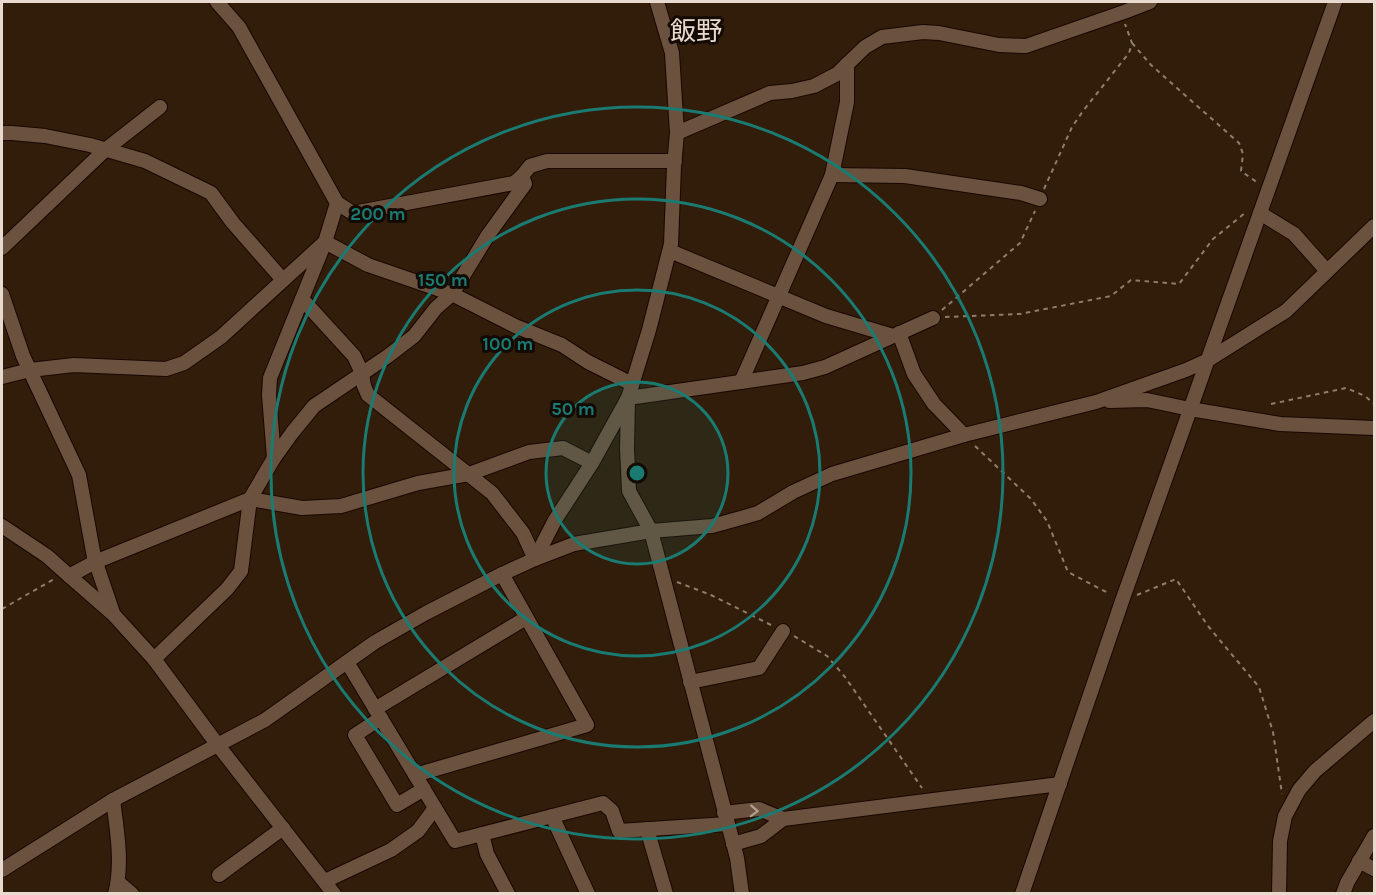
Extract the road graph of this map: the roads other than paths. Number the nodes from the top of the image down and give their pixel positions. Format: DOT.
graph roads {
  1 [pos="217,2"];
  2 [pos="657,2"];
  3 [pos="1150,2"];
  4 [pos="1335,2"];
  5 [pos="847,64"];
  6 [pos="160,107"];
  7 [pos="2,133"];
  8 [pos="677,133"];
  9 [pos="105,150"];
  10 [pos="675,161"];
  11 [pos="832,175"];
  12 [pos="522,176"];
  13 [pos="1040,199"];
  14 [pos="337,203"];
  15 [pos="1254,211"];
  16 [pos="1374,226"];
  17 [pos="325,242"];
  18 [pos="2,249"];
  19 [pos="669,252"];
  20 [pos="1327,271"];
  21 [pos="283,280"];
  22 [pos="2,294"];
  23 [pos="452,294"];
  24 [pos="778,296"];
  25 [pos="302,299"];
  26 [pos="933,318"];
  27 [pos="896,335"];
  28 [pos="1208,360"];
  29 [pos="30,370"];
  30 [pos="362,373"];
  31 [pos="2,377"];
  32 [pos="741,381"];
  33 [pos="630,391"];
  34 [pos="1096,402"];
  35 [pos="1190,409"];
  36 [pos="1374,428"];
  37 [pos="964,435"];
  38 [pos="274,458"];
  39 [pos="592,463"];
  40 [pos="469,474"];
  41 [pos="250,499"];
  42 [pos="2,526"];
  43 [pos="651,531"];
  44 [pos="535,558"];
  45 [pos="95,562"];
  46 [pos="68,574"];
  47 [pos="502,574"];
  48 [pos="114,615"];
  49 [pos="526,618"];
  50 [pos="783,631"];
  51 [pos="154,659"];
  52 [pos="347,662"];
  53 [pos="690,682"];
  54 [pos="378,713"];
  55 [pos="1374,721"];
  56 [pos="217,744"];
  57 [pos="415,775"];
  58 [pos="1059,784"];
  59 [pos="423,789"];
  60 [pos="113,800"];
  61 [pos="435,808"];
  62 [pos="552,816"];
  63 [pos="726,818"];
  64 [pos="783,819"];
  65 [pos="283,828"];
  66 [pos="647,829"];
  67 [pos="482,834"];
  68 [pos="1374,836"];
  69 [pos="733,844"];
  70 [pos="1359,861"];
  71 [pos="1374,869"];
  72 [pos="2,870"];
  73 [pos="219,875"];
  74 [pos="325,881"];
  75 [pos="117,888"];
  76 [pos="132,894"];
  77 [pos="334,894"];
  78 [pos="508,894"];
  79 [pos="588,894"];
  80 [pos="666,894"];
  81 [pos="742,894"];
  82 [pos="1022,894"];
  83 [pos="1279,894"];
  84 [pos="1343,894"];
  1 -- 14 [label="street"];
  2 -- 8 [label="street"];
  3 -- 5 [label="street"];
  4 -- 15 [label="street"];
  5 -- 8 [label="street"];
  5 -- 11 [label="street"];
  6 -- 9 [label="street"];
  7 -- 9 [label="street"];
  8 -- 10 [label="street"];
  9 -- 18 [label="street"];
  9 -- 21 [label="street"];
  10 -- 12 [label="street"];
  10 -- 19 [label="street"];
  11 -- 13 [label="street"];
  11 -- 24 [label="street"];
  12 -- 14 [label="street"];
  12 -- 23 [label="street"];
  14 -- 17 [label="street"];
  15 -- 20 [label="street"];
  15 -- 28 [label="street"];
  16 -- 20 [label="street"];
  17 -- 21 [label="street"];
  17 -- 23 [label="street"];
  17 -- 25 [label="street"];
  19 -- 24 [label="street"];
  19 -- 33 [label="street"];
  20 -- 28 [label="street"];
  21 -- 29 [label="street"];
  22 -- 29 [label="street"];
  23 -- 30 [label="street"];
  23 -- 33 [label="street"];
  24 -- 27 [label="street"];
  24 -- 32 [label="street"];
  25 -- 30 [label="street"];
  25 -- 38 [label="street"];
  26 -- 27 [label="street"];
  27 -- 32 [label="street"];
  27 -- 37 [label="street"];
  28 -- 34 [label="street"];
  28 -- 35 [label="street"];
  29 -- 31 [label="street"];
  29 -- 45 [label="street"];
  30 -- 38 [label="street"];
  30 -- 40 [label="street"];
  32 -- 33 [label="street"];
  33 -- 39 [label="street"];
  33 -- 43 [label="street"];
  34 -- 35 [label="street"];
  34 -- 37 [label="street"];
  35 -- 36 [label="street"];
  35 -- 58 [label="street"];
  37 -- 43 [label="street"];
  38 -- 41 [label="street"];
  39 -- 40 [label="street"];
  39 -- 44 [label="street"];
  40 -- 41 [label="street"];
  40 -- 44 [label="street"];
  41 -- 45 [label="street"];
  41 -- 51 [label="street"];
  42 -- 46 [label="street"];
  43 -- 44 [label="street"];
  43 -- 53 [label="street"];
  44 -- 47 [label="street"];
  45 -- 46 [label="street"];
  45 -- 48 [label="street"];
  46 -- 48 [label="street"];
  47 -- 49 [label="street"];
  47 -- 52 [label="street"];
  48 -- 51 [label="street"];
  49 -- 54 [label="street"];
  49 -- 57 [label="street"];
  50 -- 53 [label="street"];
  51 -- 56 [label="street"];
  52 -- 54 [label="street"];
  52 -- 56 [label="street"];
  53 -- 63 [label="street"];
  54 -- 57 [label="street"];
  54 -- 59 [label="street"];
  55 -- 83 [label="street"];
  56 -- 60 [label="street"];
  56 -- 65 [label="street"];
  57 -- 59 [label="street"];
  58 -- 64 [label="street"];
  58 -- 82 [label="street"];
  59 -- 61 [label="street"];
  60 -- 72 [label="street"];
  60 -- 75 [label="street"];
  61 -- 67 [label="street"];
  61 -- 74 [label="street"];
  62 -- 66 [label="street"];
  62 -- 67 [label="street"];
  62 -- 79 [label="street"];
  63 -- 64 [label="street, one-way"];
  63 -- 66 [label="street"];
  63 -- 69 [label="street"];
  64 -- 69 [label="street"];
  65 -- 73 [label="street"];
  65 -- 74 [label="street"];
  66 -- 80 [label="street"];
  67 -- 78 [label="street"];
  68 -- 70 [label="street"];
  69 -- 81 [label="street"];
  70 -- 71 [label="street"];
  70 -- 84 [label="street"];
  74 -- 77 [label="street"];
  75 -- 76 [label="street"];
}
